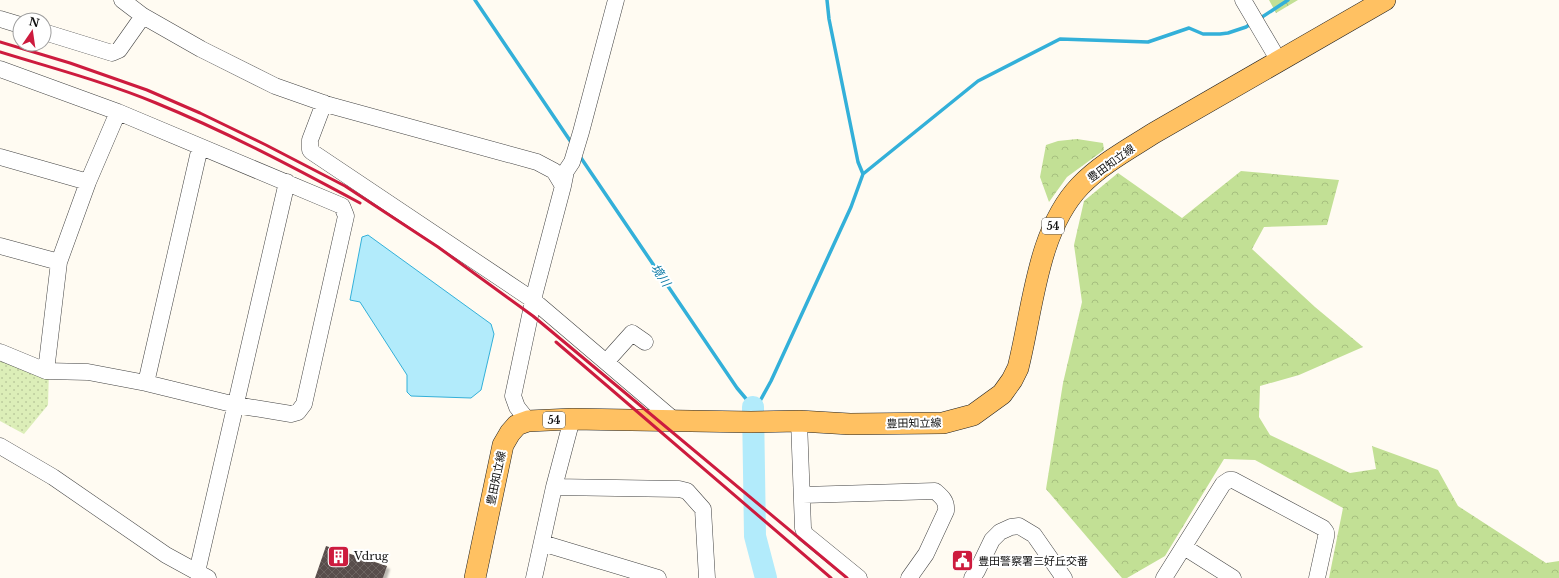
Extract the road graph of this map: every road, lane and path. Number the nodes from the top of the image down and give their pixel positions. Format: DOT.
graph roads {
  1 [pos="122,0"];
  2 [pos="616,0"];
  3 [pos="1385,0"];
  4 [pos="1246,5"];
  5 [pos="143,16"];
  6 [pos="0,19"];
  7 [pos="12,23"];
  8 [pos="52,35"];
  9 [pos="1279,61"];
  10 [pos="0,69"];
  11 [pos="324,104"];
  12 [pos="118,112"];
  13 [pos="200,147"];
  14 [pos="0,157"];
  15 [pos="88,182"];
  16 [pos="287,182"];
  17 [pos="563,186"];
  18 [pos="0,246"];
  19 [pos="59,262"];
  20 [pos="533,300"];
  21 [pos="645,342"];
  22 [pos="0,352"];
  23 [pos="606,362"];
  24 [pos="46,371"];
  25 [pos="146,383"];
  26 [pos="236,406"];
  27 [pos="572,418"];
  28 [pos="674,420"];
  29 [pos="528,421"];
  30 [pos="790,422"];
  31 [pos="0,446"];
  32 [pos="554,487"];
  33 [pos="803,495"];
  34 [pos="542,543"];
  35 [pos="1184,547"];
  36 [pos="203,575"];
  37 [pos="475,578"];
  38 [pos="534,578"];
  39 [pos="658,578"];
  40 [pos="707,578"];
  41 [pos="859,578"];
  42 [pos="909,578"];
  43 [pos="972,578"];
  44 [pos="1064,578"];
  45 [pos="1164,578"];
  46 [pos="1233,578"];
  47 [pos="1317,578"];
  1 -- 5 [label="street"];
  2 -- 17 [label="street"];
  3 -- 9 [label="main road, 豊田知立線 / 54"];
  4 -- 9 [label="street"];
  5 -- 8 [label="street"];
  5 -- 11 [label="street"];
  6 -- 7 [label="street"];
  9 -- 30 [label="main road, 豊田知立線 / 54"];
  10 -- 12 [label="street"];
  11 -- 17 [label="street"];
  11 -- 20 [label="street"];
  12 -- 13 [label="street"];
  12 -- 15 [label="street"];
  13 -- 16 [label="street"];
  13 -- 25 [label="street"];
  14 -- 15 [label="street"];
  15 -- 19 [label="street"];
  16 -- 26 [label="street"];
  16 -- 26 [label="street"];
  17 -- 20 [label="street"];
  18 -- 19 [label="street"];
  19 -- 24 [label="street"];
  20 -- 23 [label="street"];
  20 -- 29 [label="street"];
  21 -- 23 [label="street"];
  22 -- 24 [label="street"];
  23 -- 28 [label="street"];
  24 -- 25 [label="street"];
  25 -- 26 [label="street"];
  26 -- 36 [label="street"];
  27 -- 28 [label="main road, 豊田知立線 / 54"];
  27 -- 29 [label="main road, 豊田知立線 / 54"];
  27 -- 32 [label="street"];
  28 -- 30 [label="main road, 豊田知立線 / 54"];
  29 -- 37 [label="main road, 豊田知立線 / 54"];
  30 -- 33 [label="street"];
  31 -- 36 [label="street"];
  32 -- 34 [label="street"];
  32 -- 40 [label="street"];
  33 -- 41 [label="street"];
  33 -- 42 [label="street"];
  34 -- 38 [label="street"];
  34 -- 39 [label="street"];
  35 -- 45 [label="street"];
  35 -- 46 [label="street"];
  35 -- 47 [label="street"];
  43 -- 44 [label="street"];
}
